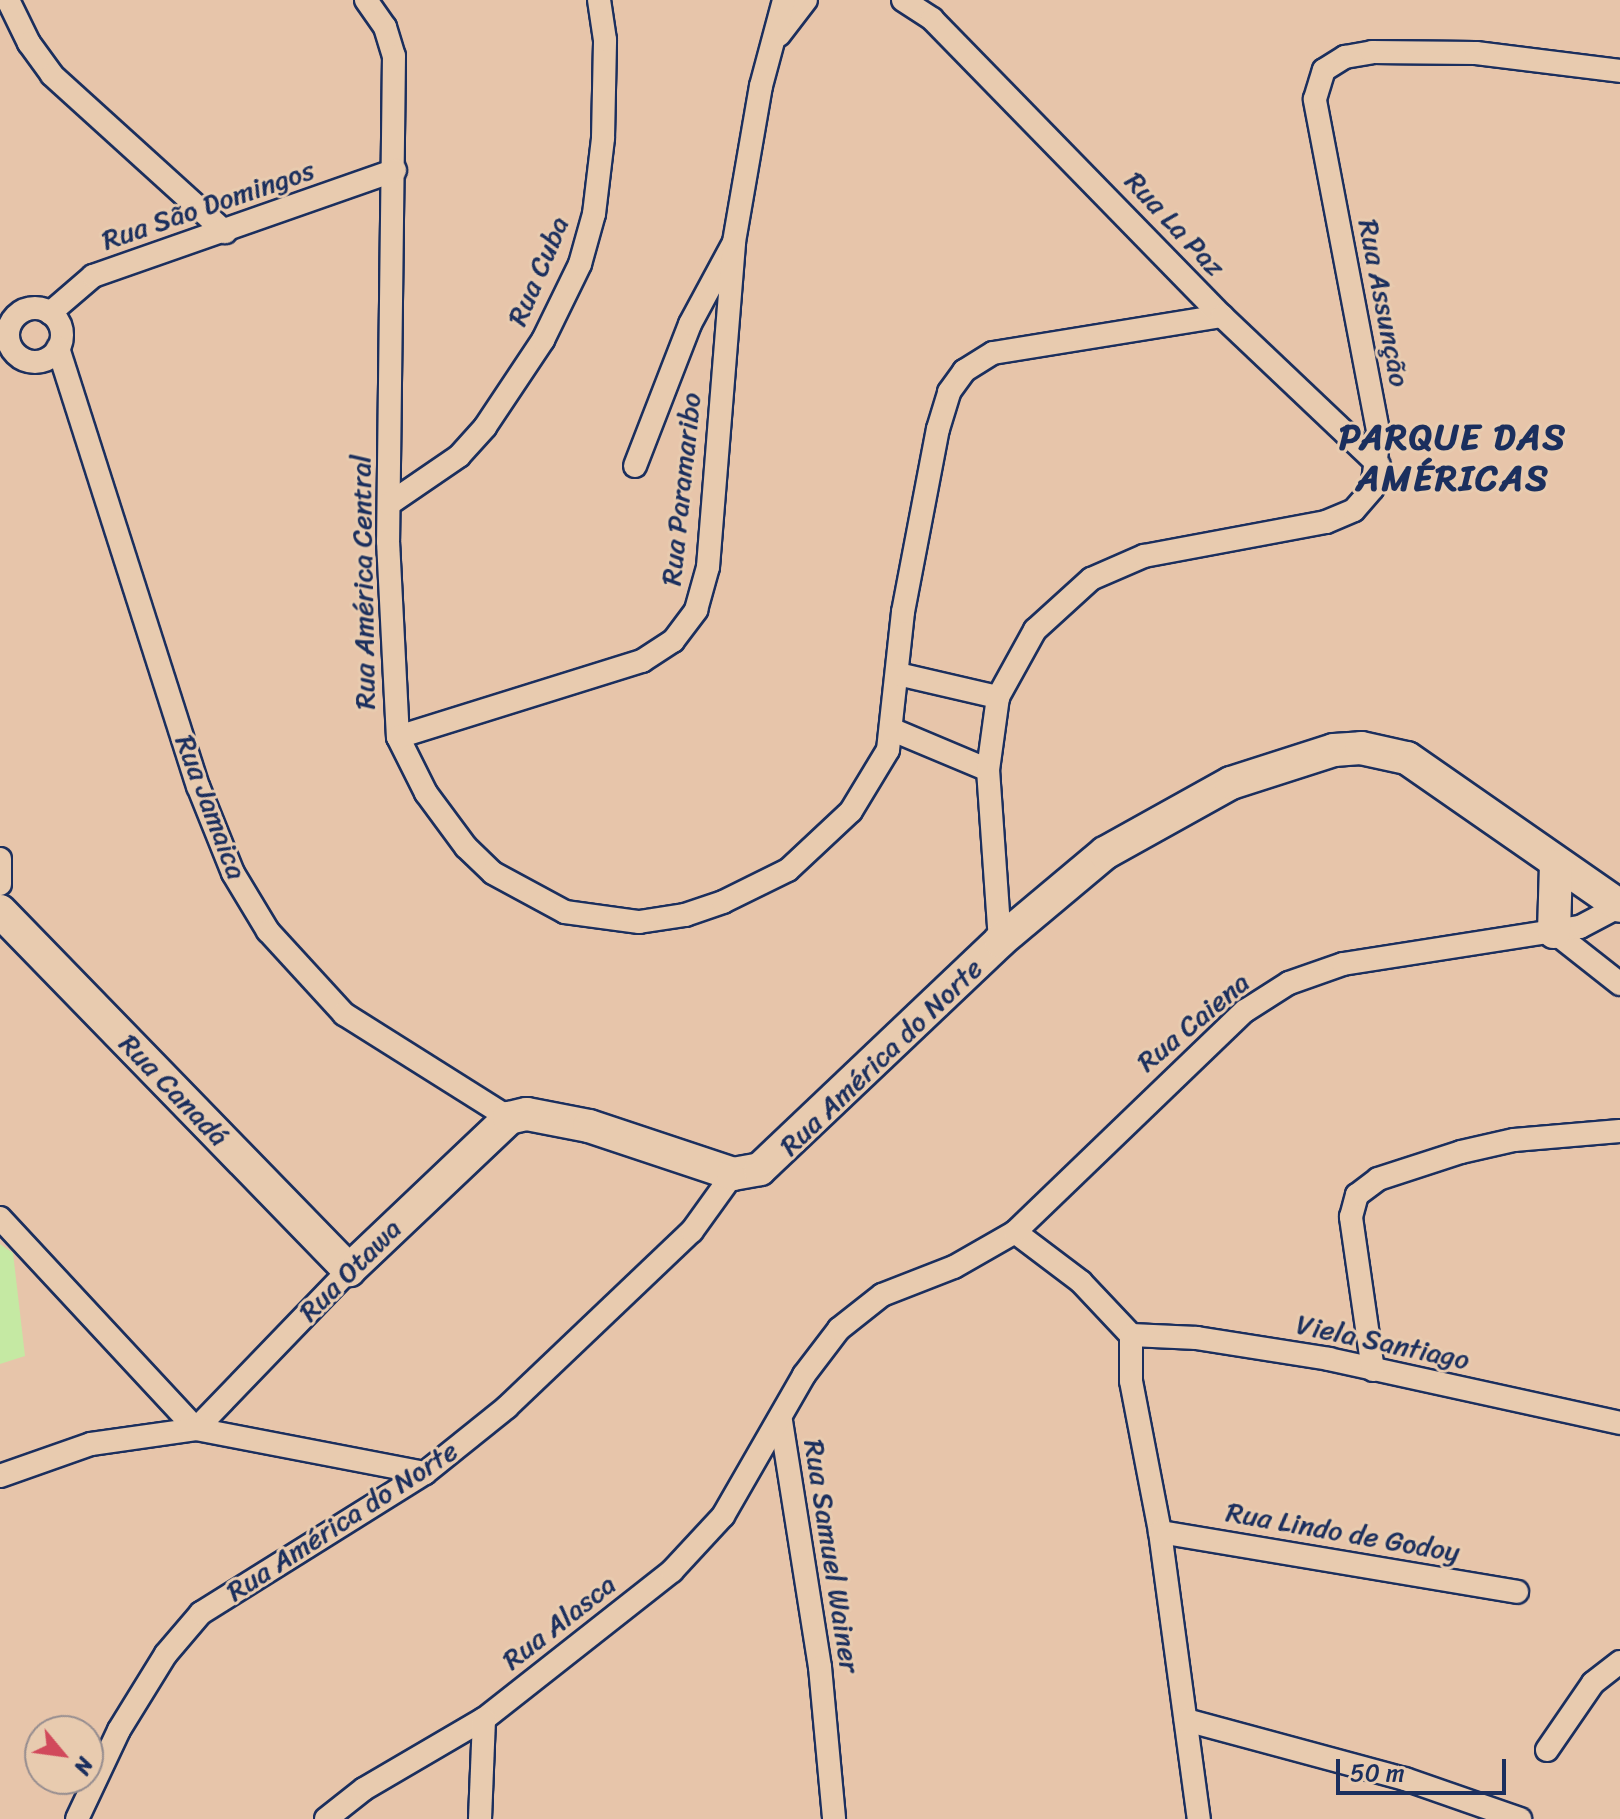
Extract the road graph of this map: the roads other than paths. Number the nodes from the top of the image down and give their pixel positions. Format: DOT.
graph roads {
  1 [pos="8,0"];
  2 [pos="366,0"];
  3 [pos="599,0"];
  4 [pos="784,0"];
  5 [pos="806,0"];
  6 [pos="903,0"];
  7 [pos="927,9"];
  8 [pos="771,46"];
  9 [pos="1620,71"];
  10 [pos="395,170"];
  11 [pos="225,232"];
  12 [pos="734,242"];
  13 [pos="50,313"];
  14 [pos="1222,316"];
  15 [pos="4,341"];
  16 [pos="58,348"];
  17 [pos="28,361"];
  18 [pos="0,370"];
  19 [pos="73,392"];
  20 [pos="1379,465"];
  21 [pos="635,466"];
  22 [pos="389,504"];
  23 [pos="898,674"];
  24 [pos="998,697"];
  25 [pos="893,730"];
  26 [pos="398,737"];
  27 [pos="988,770"];
  28 [pos="0,859"];
  29 [pos="1556,866"];
  30 [pos="0,884"];
  31 [pos="1583,884"];
  32 [pos="1620,906"];
  33 [pos="0,911"];
  34 [pos="1554,932"];
  35 [pos="1000,941"];
  36 [pos="1620,984"];
  37 [pos="509,1118"];
  38 [pos="1620,1131"];
  39 [pos="733,1174"];
  40 [pos="0,1218"];
  41 [pos="1015,1232"];
  42 [pos="349,1270"];
  43 [pos="1131,1335"];
  44 [pos="1373,1370"];
  45 [pos="781,1421"];
  46 [pos="1620,1423"];
  47 [pos="196,1429"];
  48 [pos="425,1473"];
  49 [pos="0,1476"];
  50 [pos="1160,1532"];
  51 [pos="1517,1592"];
  52 [pos="1620,1662"];
  53 [pos="484,1719"];
  54 [pos="1186,1720"];
  55 [pos="1547,1750"];
  56 [pos="77,1819"];
  57 [pos="326,1819"];
  58 [pos="480,1819"];
  59 [pos="834,1819"];
  60 [pos="1199,1819"];
  61 [pos="1520,1819"];
  1 -- 11 [label="street"];
  2 -- 10 [label="street, Rua América Central"];
  3 -- 22 [label="street, Rua Cuba"];
  4 -- 8 [label="street, Rua Paramaribo"];
  5 -- 8 [label="street, Rua Paramaribo"];
  6 -- 7 [label="street, Rua La Paz"];
  7 -- 14 [label="street, Rua La Paz"];
  8 -- 12 [label="street, Rua Paramaribo"];
  9 -- 20 [label="street, Rua Assunção"];
  10 -- 11 [label="street, Rua São Domingos"];
  10 -- 22 [label="street, Rua América Central"];
  11 -- 13 [label="street, Rua São Domingos"];
  12 -- 21 [label="street"];
  12 -- 26 [label="street, Rua Paramaribo"];
  13 -- 15 [label="street"];
  13 -- 16 [label="street"];
  14 -- 20 [label="street, Rua La Paz"];
  14 -- 23 [label="street, Rua América Central"];
  15 -- 17 [label="street"];
  16 -- 17 [label="street"];
  16 -- 19 [label="street, Rua Jamaica"];
  17 -- 18 [label="street"];
  17 -- 19 [label="street"];
  19 -- 37 [label="street, Rua Jamaica"];
  20 -- 24 [label="street, Rua Assunção"];
  22 -- 26 [label="street, Rua América Central"];
  23 -- 24 [label="street"];
  23 -- 25 [label="street, Rua América Central"];
  24 -- 27 [label="street, Rua Assunção"];
  25 -- 26 [label="street, Rua América Central"];
  25 -- 27 [label="street"];
  27 -- 35 [label="street, Rua Assunção"];
  28 -- 30 [label="street"];
  29 -- 31 [label="street, Rua América do Norte"];
  29 -- 34 [label="street"];
  29 -- 35 [label="street, Rua América do Norte"];
  31 -- 32 [label="street, Rua América do Norte"];
  31 -- 34 [label="street"];
  32 -- 34 [label="street, Rua Caiena"];
  33 -- 42 [label="street, Rua Canadá"];
  34 -- 36 [label="street"];
  34 -- 41 [label="street, Rua Caiena"];
  35 -- 39 [label="street, Rua América do Norte"];
  37 -- 39 [label="street"];
  37 -- 42 [label="street, Rua Otawa"];
  38 -- 44 [label="street"];
  39 -- 48 [label="street, Rua América do Norte"];
  40 -- 47 [label="street"];
  41 -- 43 [label="street"];
  41 -- 45 [label="street, Rua Samuel Wainer"];
  42 -- 47 [label="street, Rua Otawa"];
  43 -- 44 [label="street, Viela Santiago"];
  43 -- 50 [label="street"];
  44 -- 46 [label="street, Viela Santiago"];
  45 -- 53 [label="street, Rua Alasca"];
  45 -- 59 [label="street, Rua Samuel Wainer"];
  47 -- 48 [label="street"];
  47 -- 49 [label="street"];
  48 -- 56 [label="street, Rua América do Norte"];
  50 -- 51 [label="street, Rua Lindo de Godoy"];
  50 -- 54 [label="street"];
  52 -- 55 [label="street"];
  53 -- 57 [label="street, Rua Alasca"];
  53 -- 58 [label="street"];
  54 -- 60 [label="street"];
  54 -- 61 [label="street"];
}
